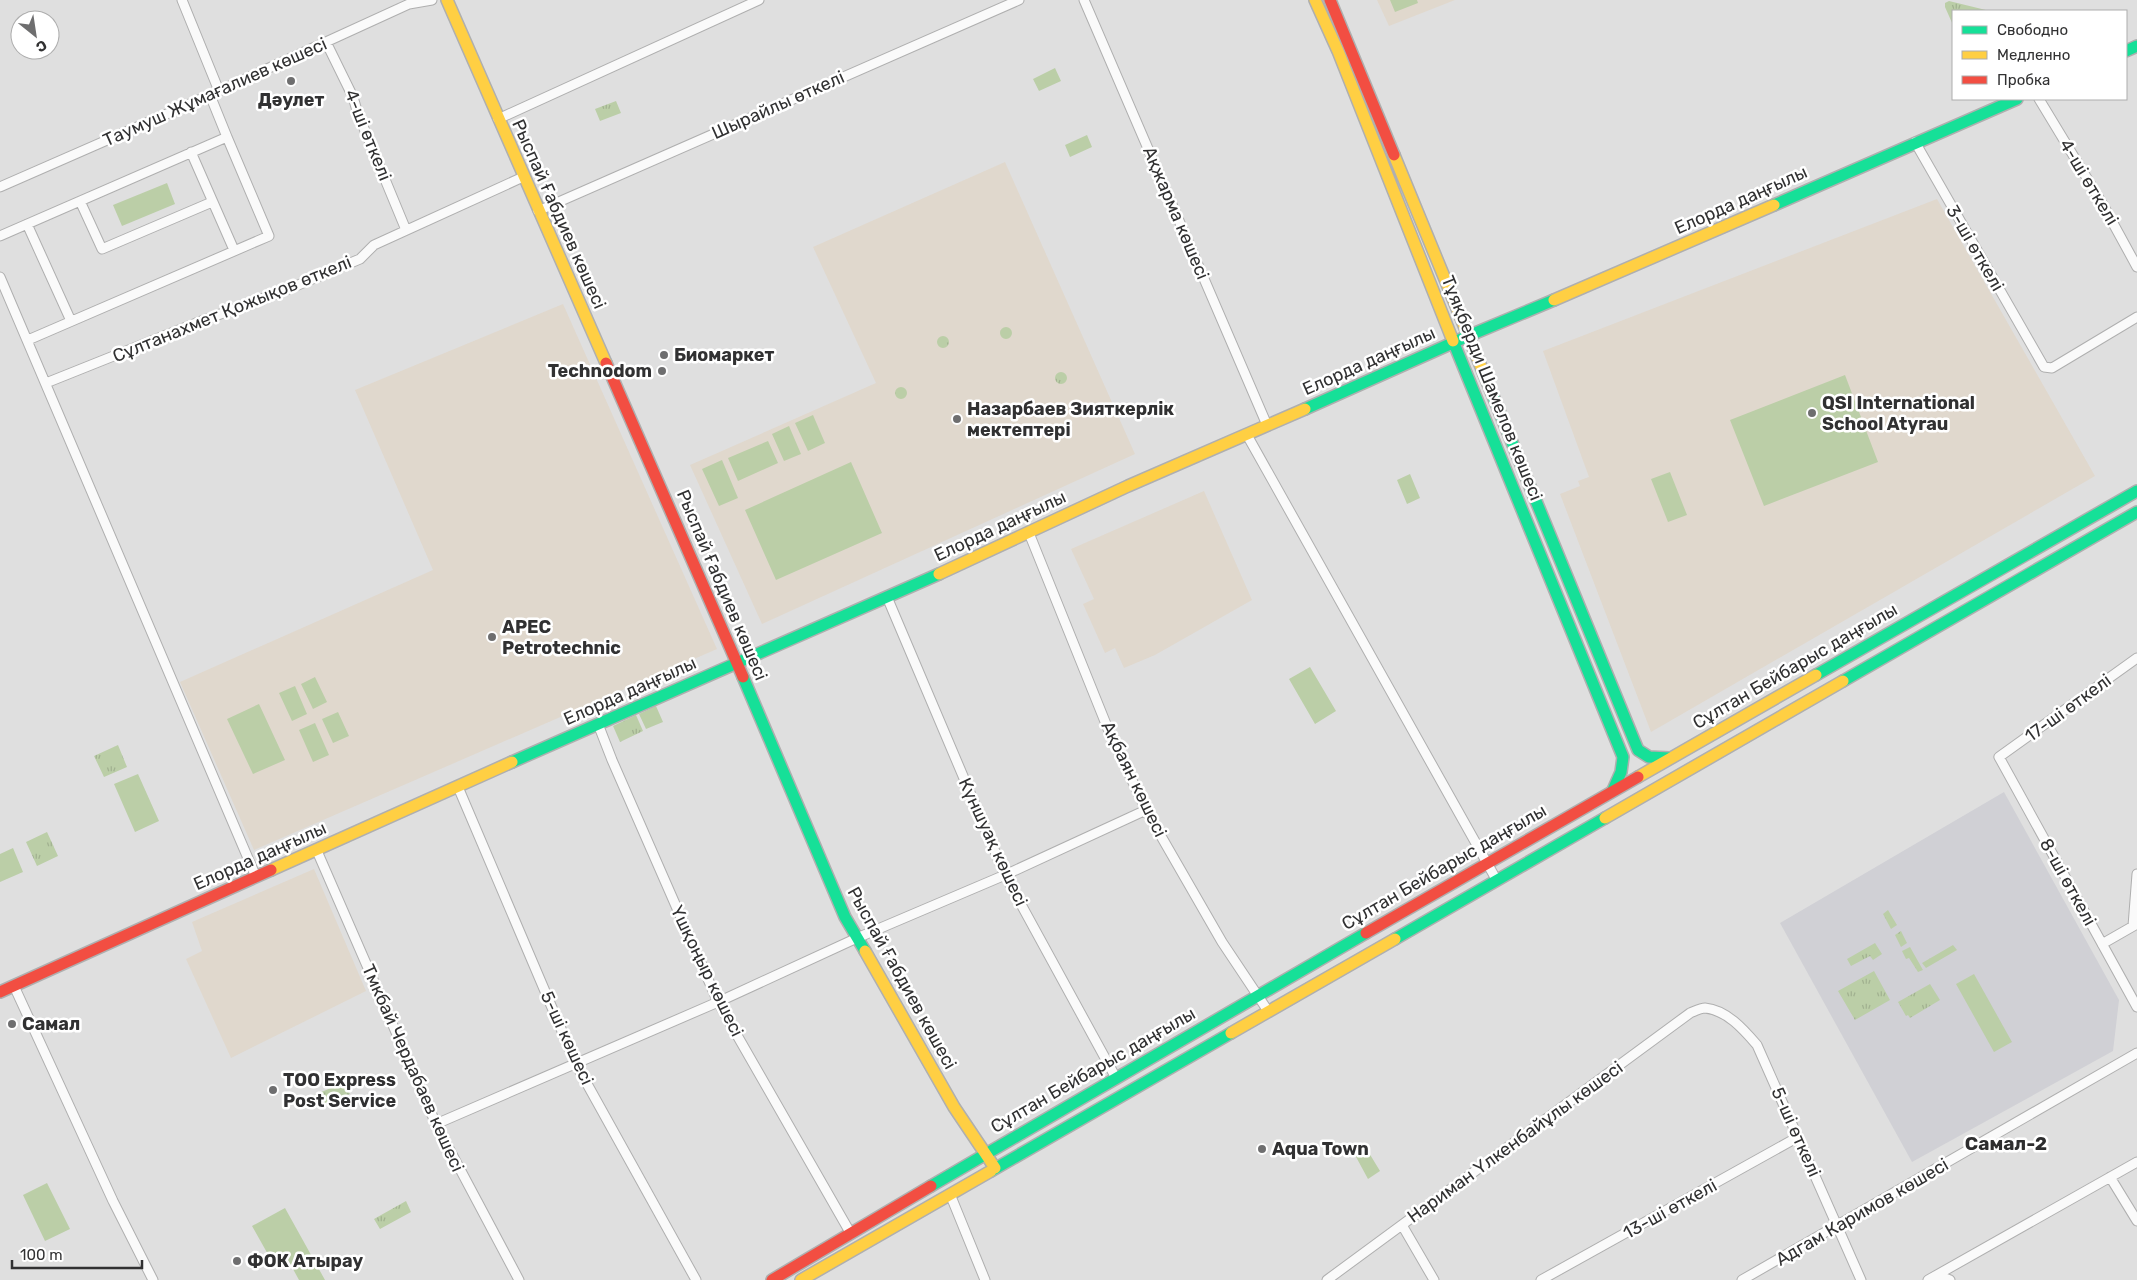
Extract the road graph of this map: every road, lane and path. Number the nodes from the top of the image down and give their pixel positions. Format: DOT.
graph roads {
  1 [pos="182,0"];
  2 [pos="432,0"];
  3 [pos="446,0"];
  4 [pos="759,0"];
  5 [pos="1019,0"];
  6 [pos="1084,0"];
  7 [pos="1315,0"];
  8 [pos="1330,0"];
  9 [pos="326,42"];
  10 [pos="219,91"];
  11 [pos="210,95"];
  12 [pos="2015,100"];
  13 [pos="2040,100"];
  14 [pos="498,119"];
  15 [pos="226,137"];
  16 [pos="1915,142"];
  17 [pos="191,152"];
  18 [pos="523,177"];
  19 [pos="0,187"];
  20 [pos="80,201"];
  21 [pos="212,202"];
  22 [pos="538,211"];
  23 [pos="27,224"];
  24 [pos="406,230"];
  25 [pos="0,236"];
  26 [pos="234,250"];
  27 [pos="2137,267"];
  28 [pos="0,277"];
  29 [pos="2137,317"];
  30 [pos="71,321"];
  31 [pos="1468,336"];
  32 [pos="28,340"];
  33 [pos="1454,342"];
  34 [pos="46,383"];
  35 [pos="1267,425"];
  36 [pos="1247,435"];
  37 [pos="2137,491"];
  38 [pos="2137,512"];
  39 [pos="1029,533"];
  40 [pos="887,597"];
  41 [pos="2137,658"];
  42 [pos="737,662"];
  43 [pos="598,724"];
  44 [pos="2000,757"];
  45 [pos="1670,758"];
  46 [pos="458,787"];
  47 [pos="1613,790"];
  48 [pos="1146,810"];
  49 [pos="318,851"];
  50 [pos="1486,864"];
  51 [pos="2137,874"];
  52 [pos="1005,875"];
  53 [pos="256,878"];
  54 [pos="1496,879"];
  55 [pos="2135,925"];
  56 [pos="857,938"];
  57 [pos="2102,944"];
  58 [pos="14,986"];
  59 [pos="0,992"];
  60 [pos="1257,995"];
  61 [pos="718,1002"];
  62 [pos="2137,1007"];
  63 [pos="1704,1008"];
  64 [pos="1268,1011"];
  65 [pos="2137,1053"];
  66 [pos="576,1064"];
  67 [pos="1116,1078"];
  68 [pos="436,1124"];
  69 [pos="1798,1137"];
  70 [pos="985,1153"];
  71 [pos="2137,1162"];
  72 [pos="995,1168"];
  73 [pos="2110,1177"];
  74 [pos="950,1194"];
  75 [pos="2137,1221"];
  76 [pos="1402,1225"];
  77 [pos="1838,1226"];
  78 [pos="851,1234"];
  79 [pos="1939,1277"];
  80 [pos="153,1280"];
  81 [pos="519,1280"];
  82 [pos="696,1280"];
  83 [pos="772,1280"];
  84 [pos="801,1280"];
  85 [pos="985,1280"];
  86 [pos="1327,1280"];
  87 [pos="1434,1280"];
  88 [pos="1541,1280"];
  89 [pos="1742,1280"];
  90 [pos="1861,1280"];
  91 [pos="1928,1280"];
  92 [pos="1950,1280"];
  1 -- 10 [label="street"];
  2 -- 9 [label="street, Таумуш Жұмағалиев көшесі"];
  3 -- 14 [label="street, Рыспай Ғабдиев көшесі"];
  4 -- 14 [label="street"];
  5 -- 22 [label="street, Шырайлы өткелі"];
  6 -- 35 [label="street, Ақжарма көшесі"];
  7 -- 33 [label="street, Тұяқберди Шамелов көшесі"];
  8 -- 31 [label="street, Тұяқберди Шамелов көшесі"];
  9 -- 10 [label="street, Таумуш Жұмағалиев көшесі"];
  9 -- 24 [label="street, 4-ші өткелі"];
  10 -- 11 [label="street, Таумуш Жұмағалиев көшесі"];
  11 -- 15 [label="street"];
  11 -- 19 [label="street, Таумуш Жұмағалиев көшесі"];
  12 -- 16 [label="street, Елорда даңғылы"];
  13 -- 27 [label="street, 4-ші өткелі"];
  14 -- 18 [label="street, Рыспай Ғабдиев көшесі"];
  15 -- 17 [label="street"];
  15 -- 26 [label="street"];
  16 -- 29 [label="street, 3-ші өткелі"];
  16 -- 31 [label="street, Елорда даңғылы"];
  17 -- 20 [label="street"];
  17 -- 21 [label="street"];
  18 -- 22 [label="street, Рыспай Ғабдиев көшесі"];
  18 -- 24 [label="street, Сұлтанахмет Қожықов өткелі"];
  20 -- 21 [label="street"];
  20 -- 23 [label="street"];
  21 -- 26 [label="street"];
  22 -- 42 [label="street, Рыспай Ғабдиев көшесі"];
  23 -- 25 [label="street"];
  23 -- 30 [label="street"];
  24 -- 34 [label="street, Сұлтанахмет Қожықов өткелі"];
  26 -- 30 [label="street"];
  28 -- 32 [label="street"];
  30 -- 32 [label="street"];
  31 -- 33 [label="street, Елорда даңғылы"];
  31 -- 45 [label="street, Тұяқберди Шамелов көшесі"];
  32 -- 34 [label="street"];
  33 -- 35 [label="street, Елорда даңғылы"];
  33 -- 47 [label="street, Тұяқберди Шамелов көшесі"];
  34 -- 53 [label="street"];
  35 -- 36 [label="street, Елорда даңғылы"];
  36 -- 39 [label="street, Елорда даңғылы"];
  36 -- 50 [label="street"];
  37 -- 45 [label="street, Сұлтан Бейбарыс даңғылы"];
  38 -- 54 [label="street, Сұлтан Бейбарыс даңғылы"];
  39 -- 40 [label="street, Елорда даңғылы"];
  39 -- 48 [label="street, Ақбаян көшесі"];
  40 -- 42 [label="street, Елорда даңғылы"];
  40 -- 52 [label="street, Күншуақ көшесі"];
  41 -- 44 [label="street, 17-ші өткелі"];
  42 -- 43 [label="street, Елорда даңғылы"];
  42 -- 56 [label="street, Рыспай Ғабдиев көшесі"];
  43 -- 46 [label="street, Елорда даңғылы"];
  43 -- 61 [label="street, Үшқоңыр көшесі"];
  44 -- 57 [label="street, 8-ші өткелі"];
  45 -- 47 [label="street, Сұлтан Бейбарыс даңғылы"];
  46 -- 49 [label="street, Елорда даңғылы"];
  46 -- 66 [label="street, 5-ші көшесі"];
  47 -- 50 [label="street, Сұлтан Бейбарыс даңғылы"];
  48 -- 52 [label="street"];
  48 -- 60 [label="street, Ақбаян көшесі"];
  49 -- 53 [label="street, Елорда даңғылы"];
  49 -- 68 [label="street, Тмкбай Чердабаев көшесі"];
  50 -- 54 [label="street"];
  50 -- 60 [label="street, Сұлтан Бейбарыс даңғылы"];
  51 -- 55 [label="street"];
  52 -- 56 [label="street"];
  52 -- 67 [label="street, Күншуақ көшесі"];
  53 -- 58 [label="street, Елорда даңғылы"];
  54 -- 64 [label="street, Сұлтан Бейбарыс даңғылы"];
  55 -- 57 [label="street"];
  56 -- 61 [label="street"];
  56 -- 70 [label="street, Рыспай Ғабдиев көшесі"];
  57 -- 62 [label="street, 8-ші өткелі"];
  58 -- 59 [label="street, Елорда даңғылы"];
  58 -- 80 [label="street"];
  60 -- 64 [label="street, Ақбаян көшесі"];
  60 -- 67 [label="street, Сұлтан Бейбарыс даңғылы"];
  61 -- 66 [label="street"];
  61 -- 78 [label="street, Үшқоңыр көшесі"];
  63 -- 69 [label="street, 5-ші өткелі"];
  63 -- 76 [label="street, Нариман Үлкенбайұлы көшесі"];
  64 -- 72 [label="street, Сұлтан Бейбарыс даңғылы"];
  65 -- 77 [label="street, Адгам Каримов көшесі"];
  66 -- 68 [label="street"];
  66 -- 82 [label="street, 5-ші көшесі"];
  67 -- 70 [label="street, Сұлтан Бейбарыс даңғылы"];
  68 -- 81 [label="street, Тмкбай Чердабаев көшесі"];
  69 -- 77 [label="street, 5-ші өткелі"];
  69 -- 88 [label="street, 13-ші өткелі"];
  70 -- 72 [label="street, Рыспай Ғабдиев көшесі"];
  70 -- 78 [label="street, Сұлтан Бейбарыс даңғылы"];
  71 -- 73 [label="street"];
  72 -- 74 [label="street, Сұлтан Бейбарыс даңғылы"];
  73 -- 75 [label="street"];
  73 -- 79 [label="street"];
  74 -- 84 [label="street, Сұлтан Бейбарыс даңғылы"];
  74 -- 85 [label="street"];
  76 -- 86 [label="street, Нариман Үлкенбайұлы көшесі"];
  76 -- 87 [label="street"];
  77 -- 89 [label="street, Адгам Каримов көшесі"];
  77 -- 90 [label="street, 5-ші өткелі"];
  78 -- 83 [label="street, Сұлтан Бейбарыс даңғылы"];
  79 -- 91 [label="street"];
  79 -- 92 [label="street"];
}
